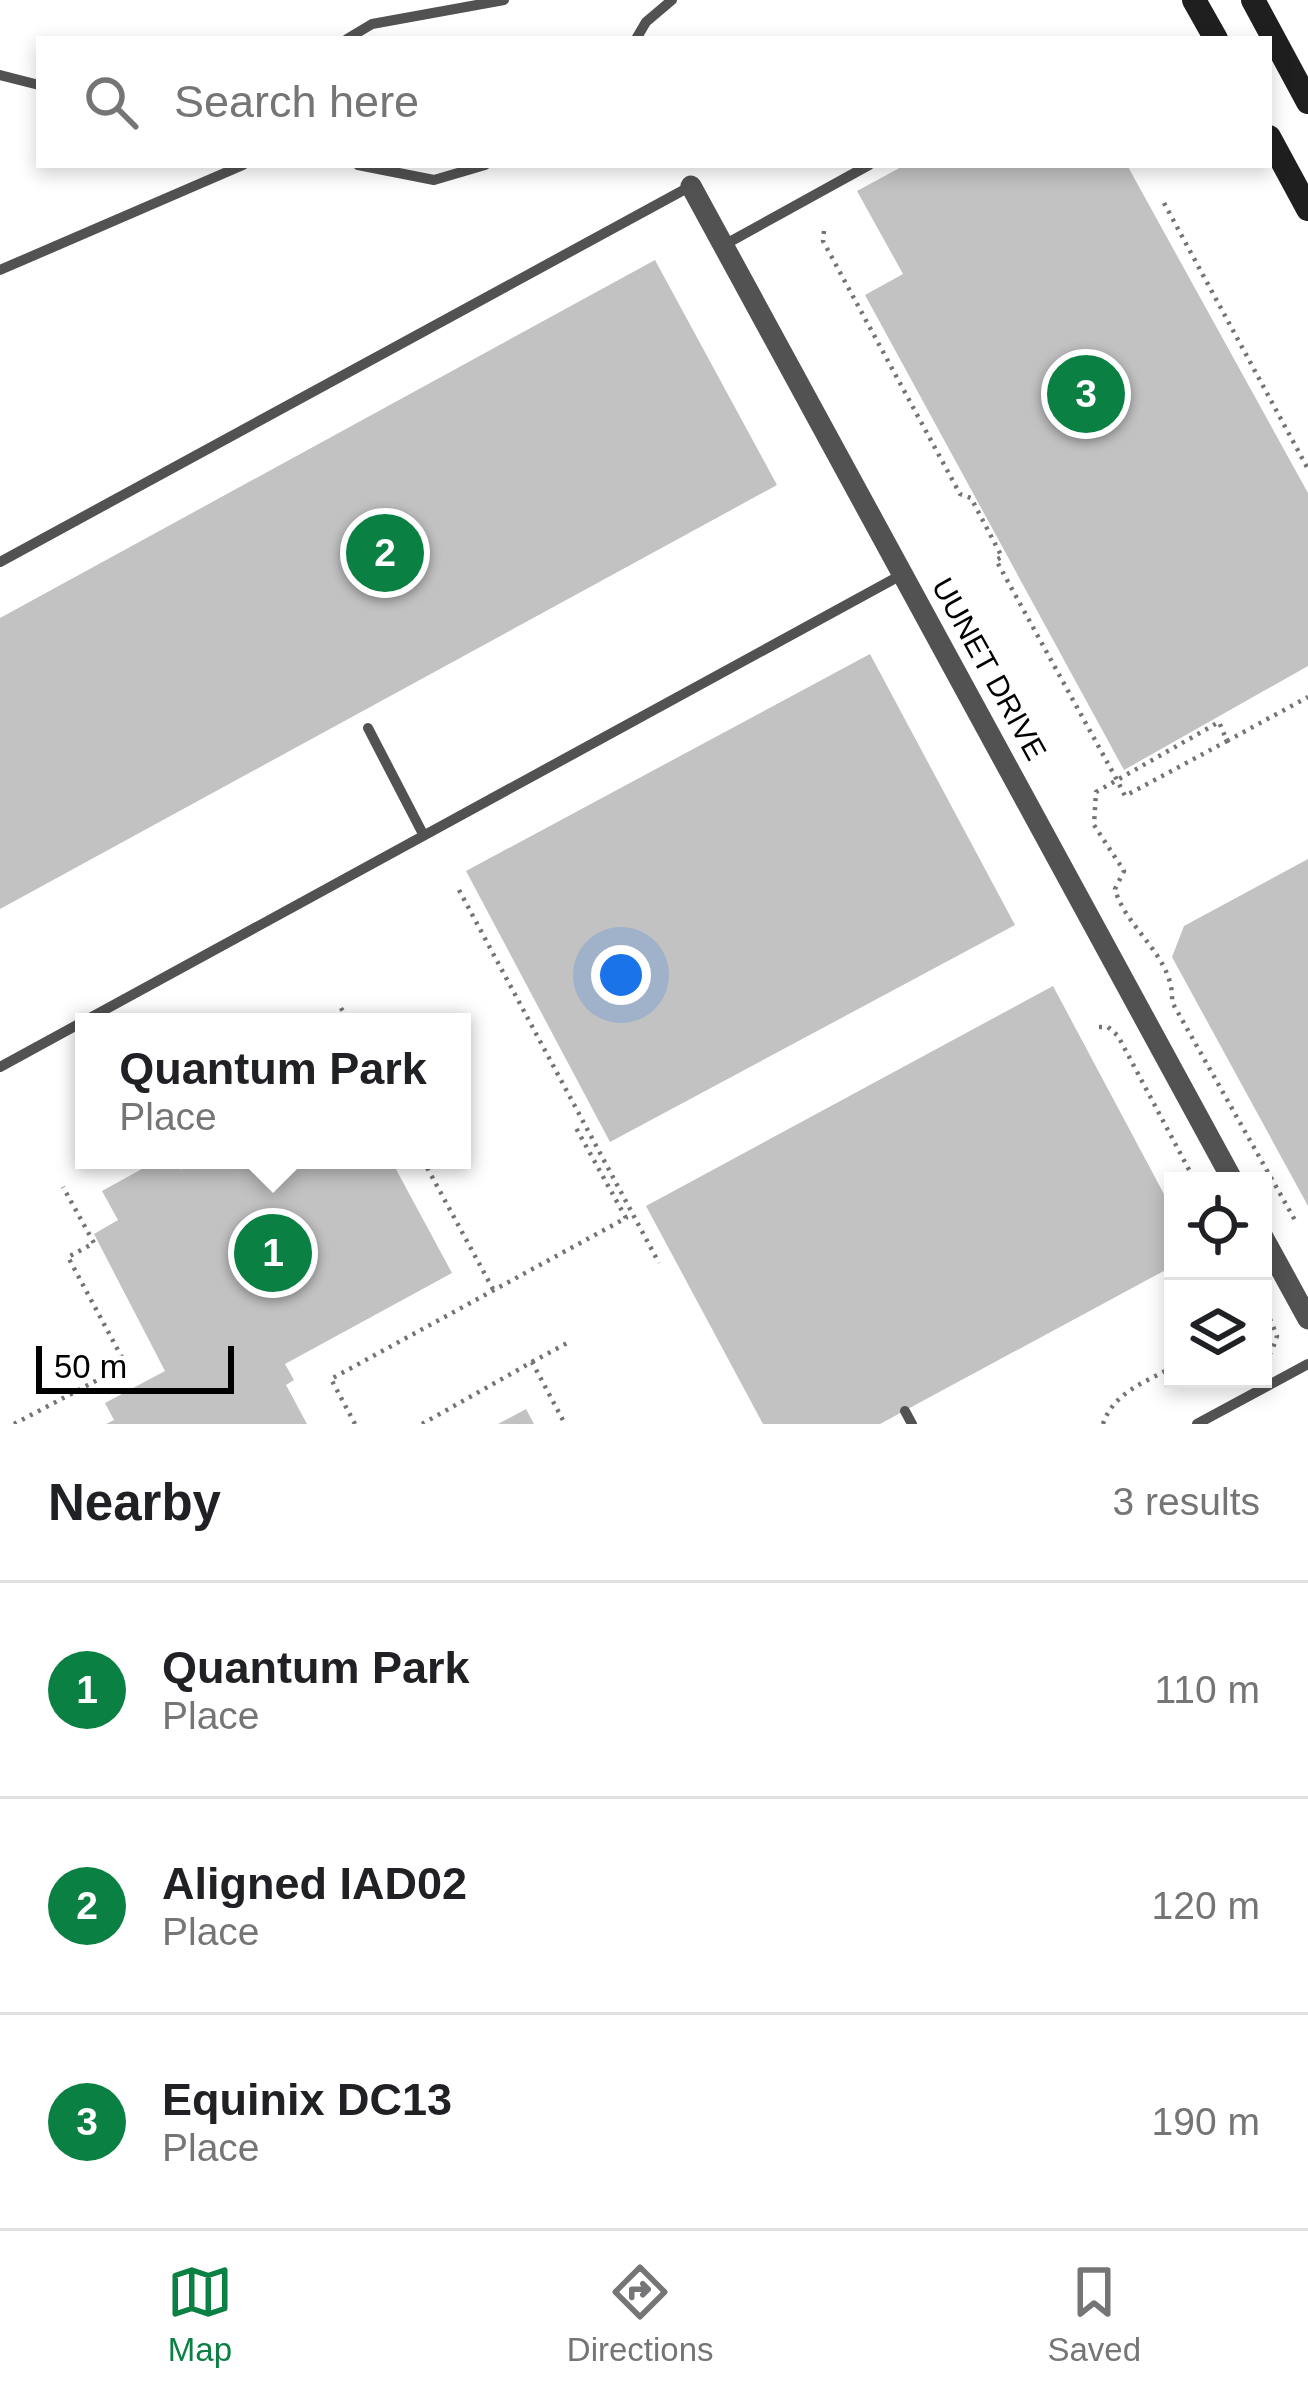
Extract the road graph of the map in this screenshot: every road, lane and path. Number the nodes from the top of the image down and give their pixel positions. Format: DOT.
graph roads {
  1 [pos="504,0"];
  2 [pos="672,0"];
  3 [pos="1194,0"];
  4 [pos="1252,0"];
  5 [pos="351,36"];
  6 [pos="637,36"];
  7 [pos="1214,36"];
  8 [pos="1272,36"];
  9 [pos="1272,36"];
  10 [pos="0,75"];
  11 [pos="36,84"];
  12 [pos="1308,102"];
  13 [pos="1272,143"];
  14 [pos="236,168"];
  15 [pos="373,168"];
  16 [pos="474,168"];
  17 [pos="864,168"];
  18 [pos="691,186"];
  19 [pos="1164,203"];
  20 [pos="1308,209"];
  21 [pos="824,231"];
  22 [pos="724,245"];
  23 [pos="0,270"];
  24 [pos="1308,469"];
  25 [pos="0,562"];
  26 [pos="902,574"];
  27 [pos="1308,697"];
  28 [pos="368,728"];
  29 [pos="1227,741"];
  30 [pos="1117,780"];
  31 [pos="423,834"];
  32 [pos="459,890"];
  33 [pos="341,1008"];
  34 [pos="97,1013"];
  35 [pos="344,1013"];
  36 [pos="75,1025"];
  37 [pos="1099,1027"];
  38 [pos="0,1066"];
  39 [pos="586,1128"];
  40 [pos="428,1169"];
  41 [pos="1190,1172"];
  42 [pos="1228,1172"];
  43 [pos="63,1187"];
  44 [pos="1296,1222"];
  45 [pos="1272,1253"];
  46 [pos="659,1263"];
  47 [pos="494,1292"];
  48 [pos="1308,1319"];
  49 [pos="568,1342"];
  50 [pos="532,1363"];
  51 [pos="1308,1364"];
  52 [pos="1164,1372"];
  53 [pos="904,1411"];
  54 [pos="14,1424"];
  55 [pos="355,1424"];
  56 [pos="422,1424"];
  57 [pos="566,1424"];
  58 [pos="912,1424"];
  59 [pos="1102,1424"];
  60 [pos="1197,1424"];
  1 -- 5 [label="lane"];
  2 -- 6 [label="lane"];
  3 -- 7 [label="main road"];
  4 -- 9 [label="main road"];
  8 -- 12 [label="main road"];
  10 -- 11 [label="lane"];
  13 -- 20 [label="main road"];
  14 -- 23 [label="lane"];
  15 -- 16 [label="lane"];
  17 -- 22 [label="lane"];
  18 -- 22 [label="street, UUNET DRIVE"];
  18 -- 25 [label="lane"];
  19 -- 24 [label="path"];
  21 -- 30 [label="path"];
  22 -- 26 [label="street, UUNET DRIVE"];
  26 -- 31 [label="lane"];
  26 -- 42 [label="street, UUNET DRIVE"];
  27 -- 29 [label="path"];
  28 -- 31 [label="lane"];
  29 -- 30 [label="path"];
  29 -- 30 [label="path"];
  30 -- 44 [label="path"];
  31 -- 34 [label="lane"];
  32 -- 39 [label="path"];
  33 -- 35 [label="path"];
  36 -- 38 [label="lane"];
  37 -- 41 [label="path"];
  39 -- 46 [label="path"];
  39 -- 47 [label="path"];
  40 -- 47 [label="path"];
  43 -- 54 [label="path"];
  45 -- 48 [label="street"];
  47 -- 55 [label="path"];
  49 -- 50 [label="path"];
  50 -- 56 [label="path"];
  50 -- 57 [label="path"];
  51 -- 60 [label="lane"];
  52 -- 59 [label="path"];
  53 -- 58 [label="lane"];
}
